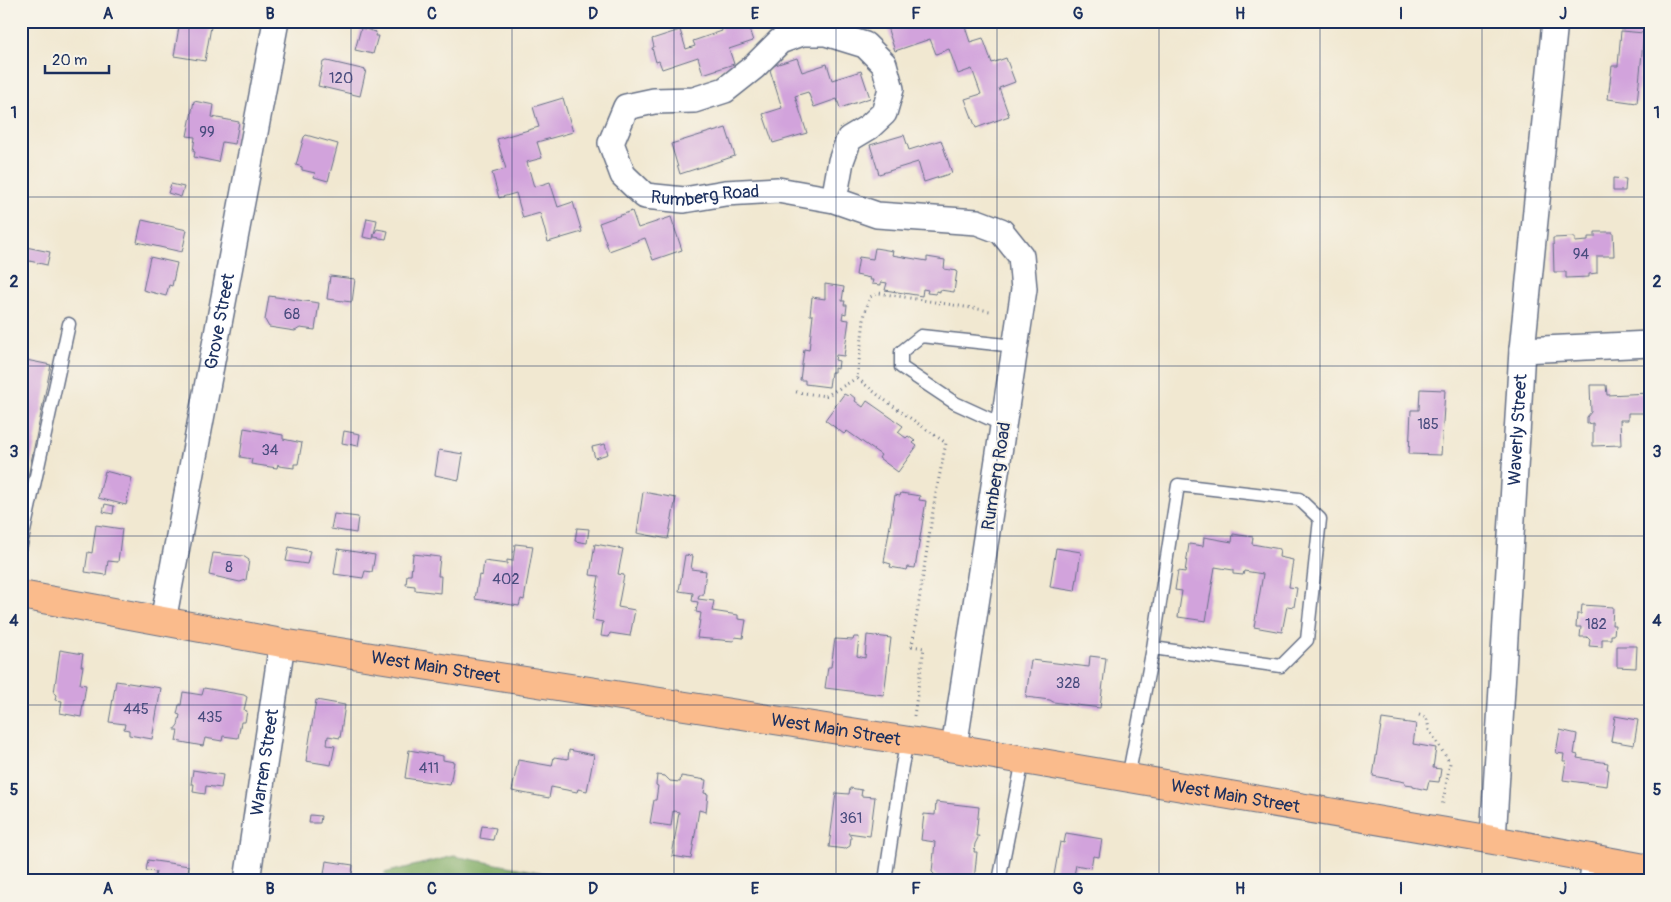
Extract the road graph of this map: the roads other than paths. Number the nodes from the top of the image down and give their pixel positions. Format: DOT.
graph roads {
  1 [pos="276,21"];
  2 [pos="1556,21"];
  3 [pos="834,200"];
  4 [pos="69,324"];
  5 [pos="1650,344"];
  6 [pos="1015,346"];
  7 [pos="1522,350"];
  8 [pos="1003,425"];
  9 [pos="21,545"];
  10 [pos="21,595"];
  11 [pos="163,621"];
  12 [pos="282,643"];
  13 [pos="1153,648"];
  14 [pos="910,728"];
  15 [pos="954,748"];
  16 [pos="1023,760"];
  17 [pos="1128,778"];
  18 [pos="1493,840"];
  19 [pos="1650,869"];
  20 [pos="1594,870"];
  21 [pos="248,881"];
  22 [pos="885,881"];
  23 [pos="999,881"];
  1 -- 11 [label="street, Grove Street"];
  2 -- 7 [label="street, Waverly Street"];
  3 -- 3 [label="street, Rumberg Road"];
  3 -- 6 [label="street, Rumberg Road"];
  4 -- 9 [label="lane"];
  5 -- 7 [label="street"];
  6 -- 8 [label="street, Rumberg Road"];
  6 -- 8 [label="lane"];
  7 -- 18 [label="street, Waverly Street"];
  8 -- 15 [label="street, Rumberg Road"];
  10 -- 11 [label="main road, West Main Street"];
  11 -- 12 [label="main road, West Main Street"];
  12 -- 14 [label="main road, West Main Street"];
  12 -- 21 [label="street, Warren Street"];
  13 -- 13 [label="lane"];
  13 -- 17 [label="lane"];
  14 -- 15 [label="main road, West Main Street"];
  14 -- 22 [label="lane"];
  15 -- 16 [label="main road, West Main Street"];
  16 -- 17 [label="main road, West Main Street"];
  16 -- 23 [label="lane"];
  17 -- 18 [label="main road, West Main Street"];
  18 -- 20 [label="main road, West Main Street"];
  19 -- 20 [label="main road, West Main Street"];
}
